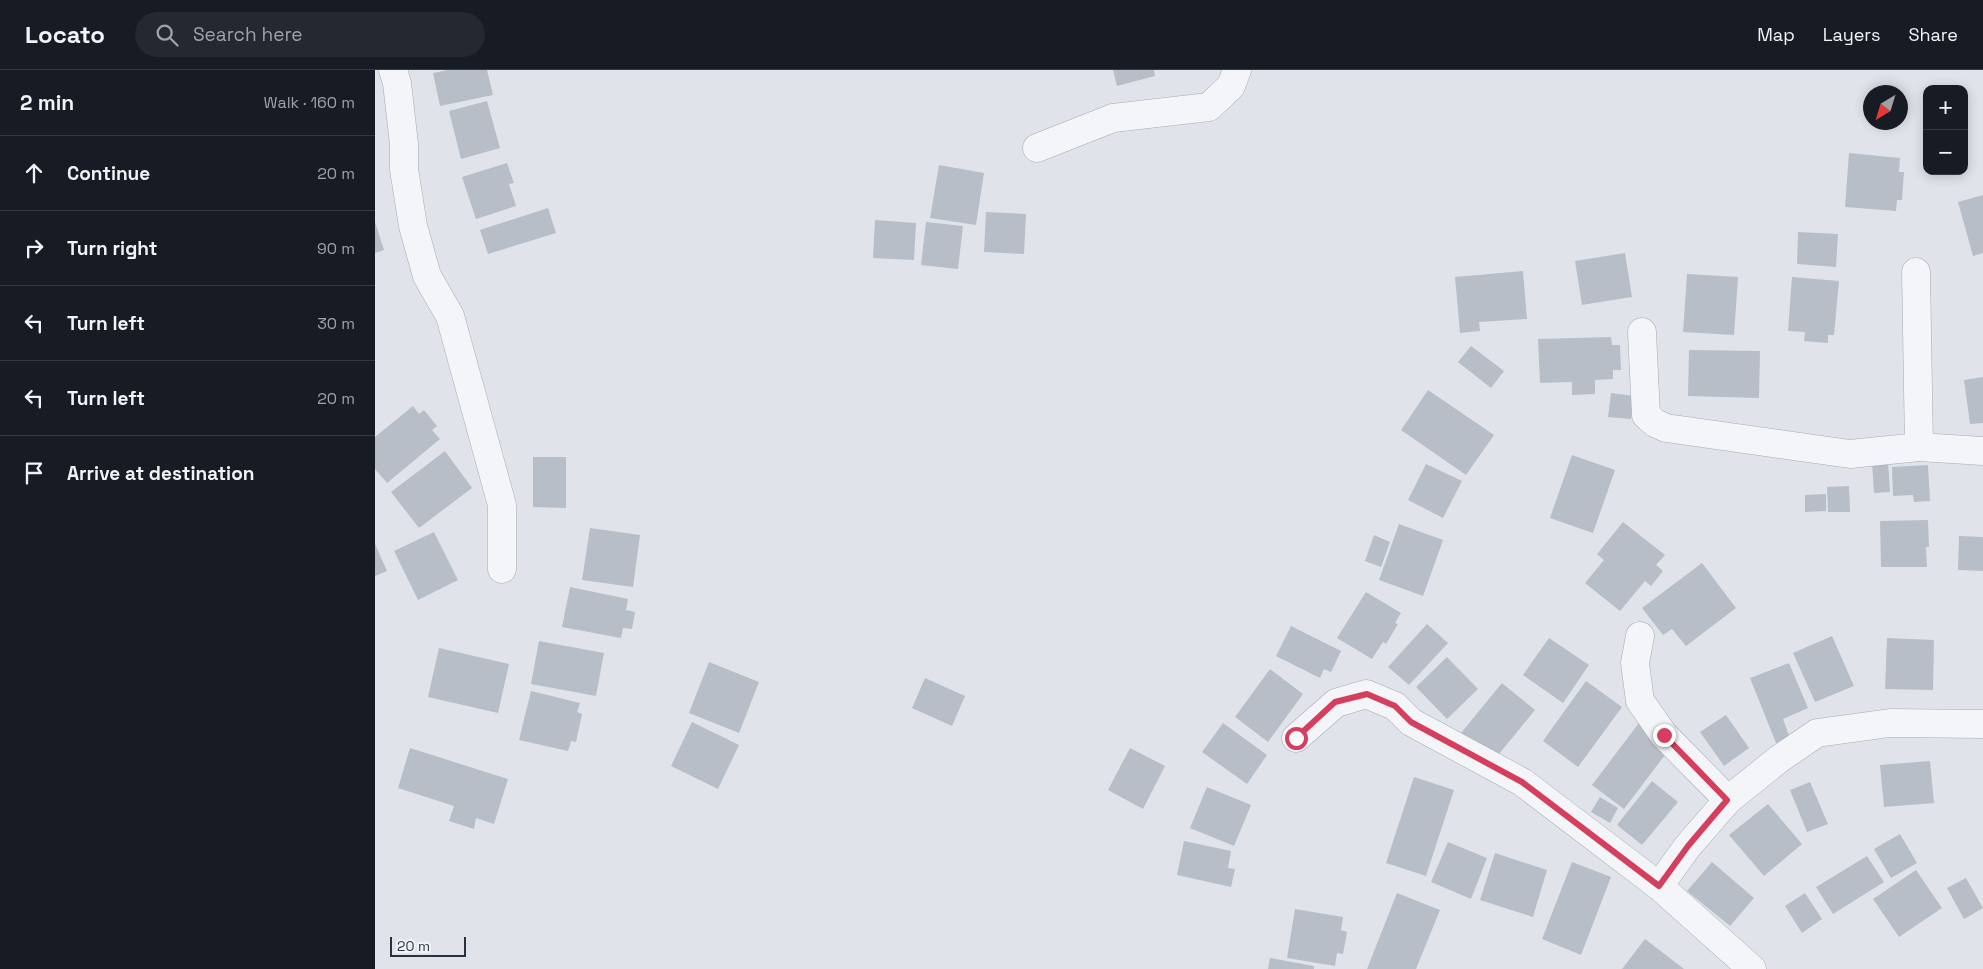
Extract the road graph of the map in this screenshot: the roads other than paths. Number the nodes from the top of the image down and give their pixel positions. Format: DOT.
graph roads {
  1 [pos="393,70"];
  2 [pos="1237,70"];
  3 [pos="1037,148"];
  4 [pos="1916,272"];
  5 [pos="1642,332"];
  6 [pos="1919,447"];
  7 [pos="1983,452"];
  8 [pos="502,569"];
  9 [pos="1640,636"];
  10 [pos="1983,724"];
  11 [pos="1296,738"];
  12 [pos="1727,800"];
  13 [pos="1659,886"];
  14 [pos="1752,969"];
  1 -- 8 [label="street"];
  2 -- 3 [label="street"];
  4 -- 6 [label="street"];
  5 -- 6 [label="street"];
  6 -- 7 [label="street"];
  9 -- 12 [label="street"];
  10 -- 12 [label="street"];
  11 -- 13 [label="street"];
  12 -- 13 [label="street"];
  13 -- 14 [label="street"];
}
